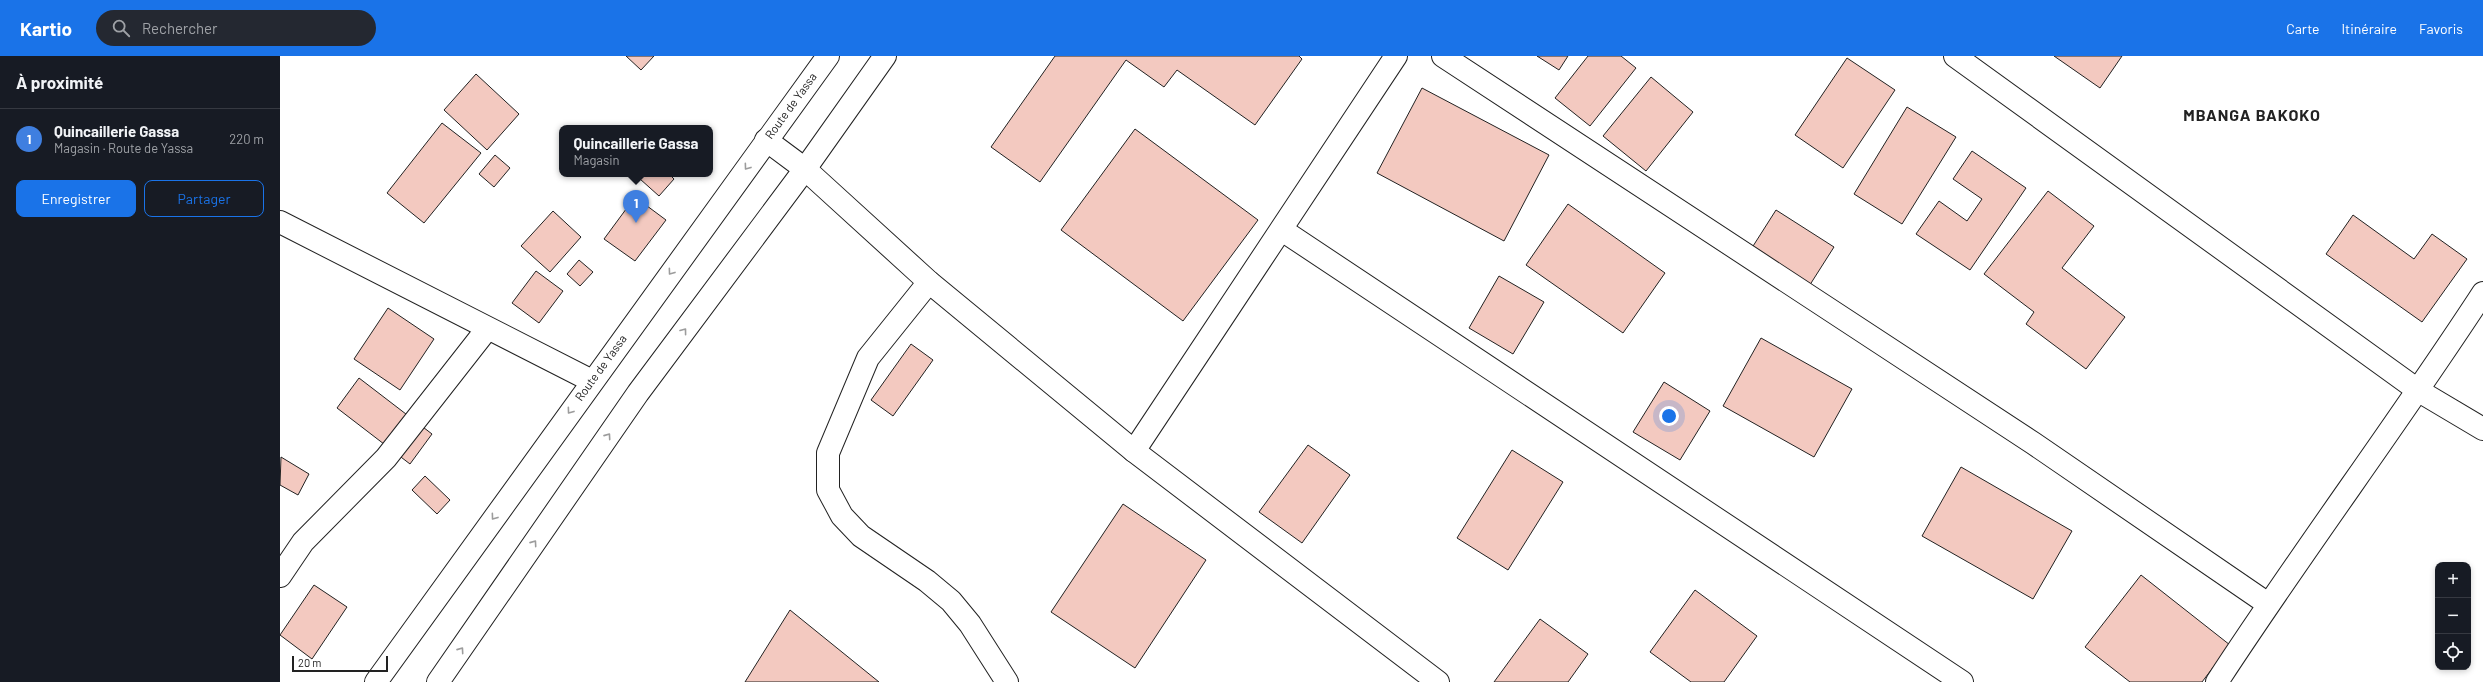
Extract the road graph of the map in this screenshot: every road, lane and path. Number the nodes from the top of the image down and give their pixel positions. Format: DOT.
graph roads {
  1 [pos="828,56"];
  2 [pos="885,56"];
  3 [pos="1396,56"];
  4 [pos="1443,56"];
  5 [pos="1955,56"];
  6 [pos="766,140"];
  7 [pos="805,169"];
  8 [pos="280,222"];
  9 [pos="1282,230"];
  10 [pos="929,282"];
  11 [pos="2483,293"];
  12 [pos="487,329"];
  13 [pos="592,381"];
  14 [pos="2419,390"];
  15 [pos="2483,429"];
  16 [pos="1134,451"];
  17 [pos="280,576"];
  18 [pos="2268,604"];
  19 [pos="376,682"];
  20 [pos="438,682"];
  21 [pos="1007,682"];
  22 [pos="1438,682"];
  23 [pos="1962,682"];
  24 [pos="2217,682"];
  1 -- 6 [label="street, Route de Yassa"];
  2 -- 7 [label="street"];
  3 -- 9 [label="street"];
  4 -- 18 [label="street"];
  5 -- 14 [label="street"];
  6 -- 7 [label="street"];
  6 -- 13 [label="street, Route de Yassa, one-way"];
  7 -- 10 [label="street"];
  20 -- 7 [label="street, one-way"];
  8 -- 12 [label="street"];
  9 -- 16 [label="street"];
  9 -- 23 [label="street"];
  10 -- 16 [label="street"];
  10 -- 21 [label="street"];
  11 -- 14 [label="street"];
  12 -- 13 [label="street"];
  12 -- 17 [label="street"];
  13 -- 19 [label="street, Route de Yassa, one-way"];
  14 -- 15 [label="street"];
  14 -- 18 [label="street"];
  16 -- 22 [label="street"];
  18 -- 24 [label="street"];
}
